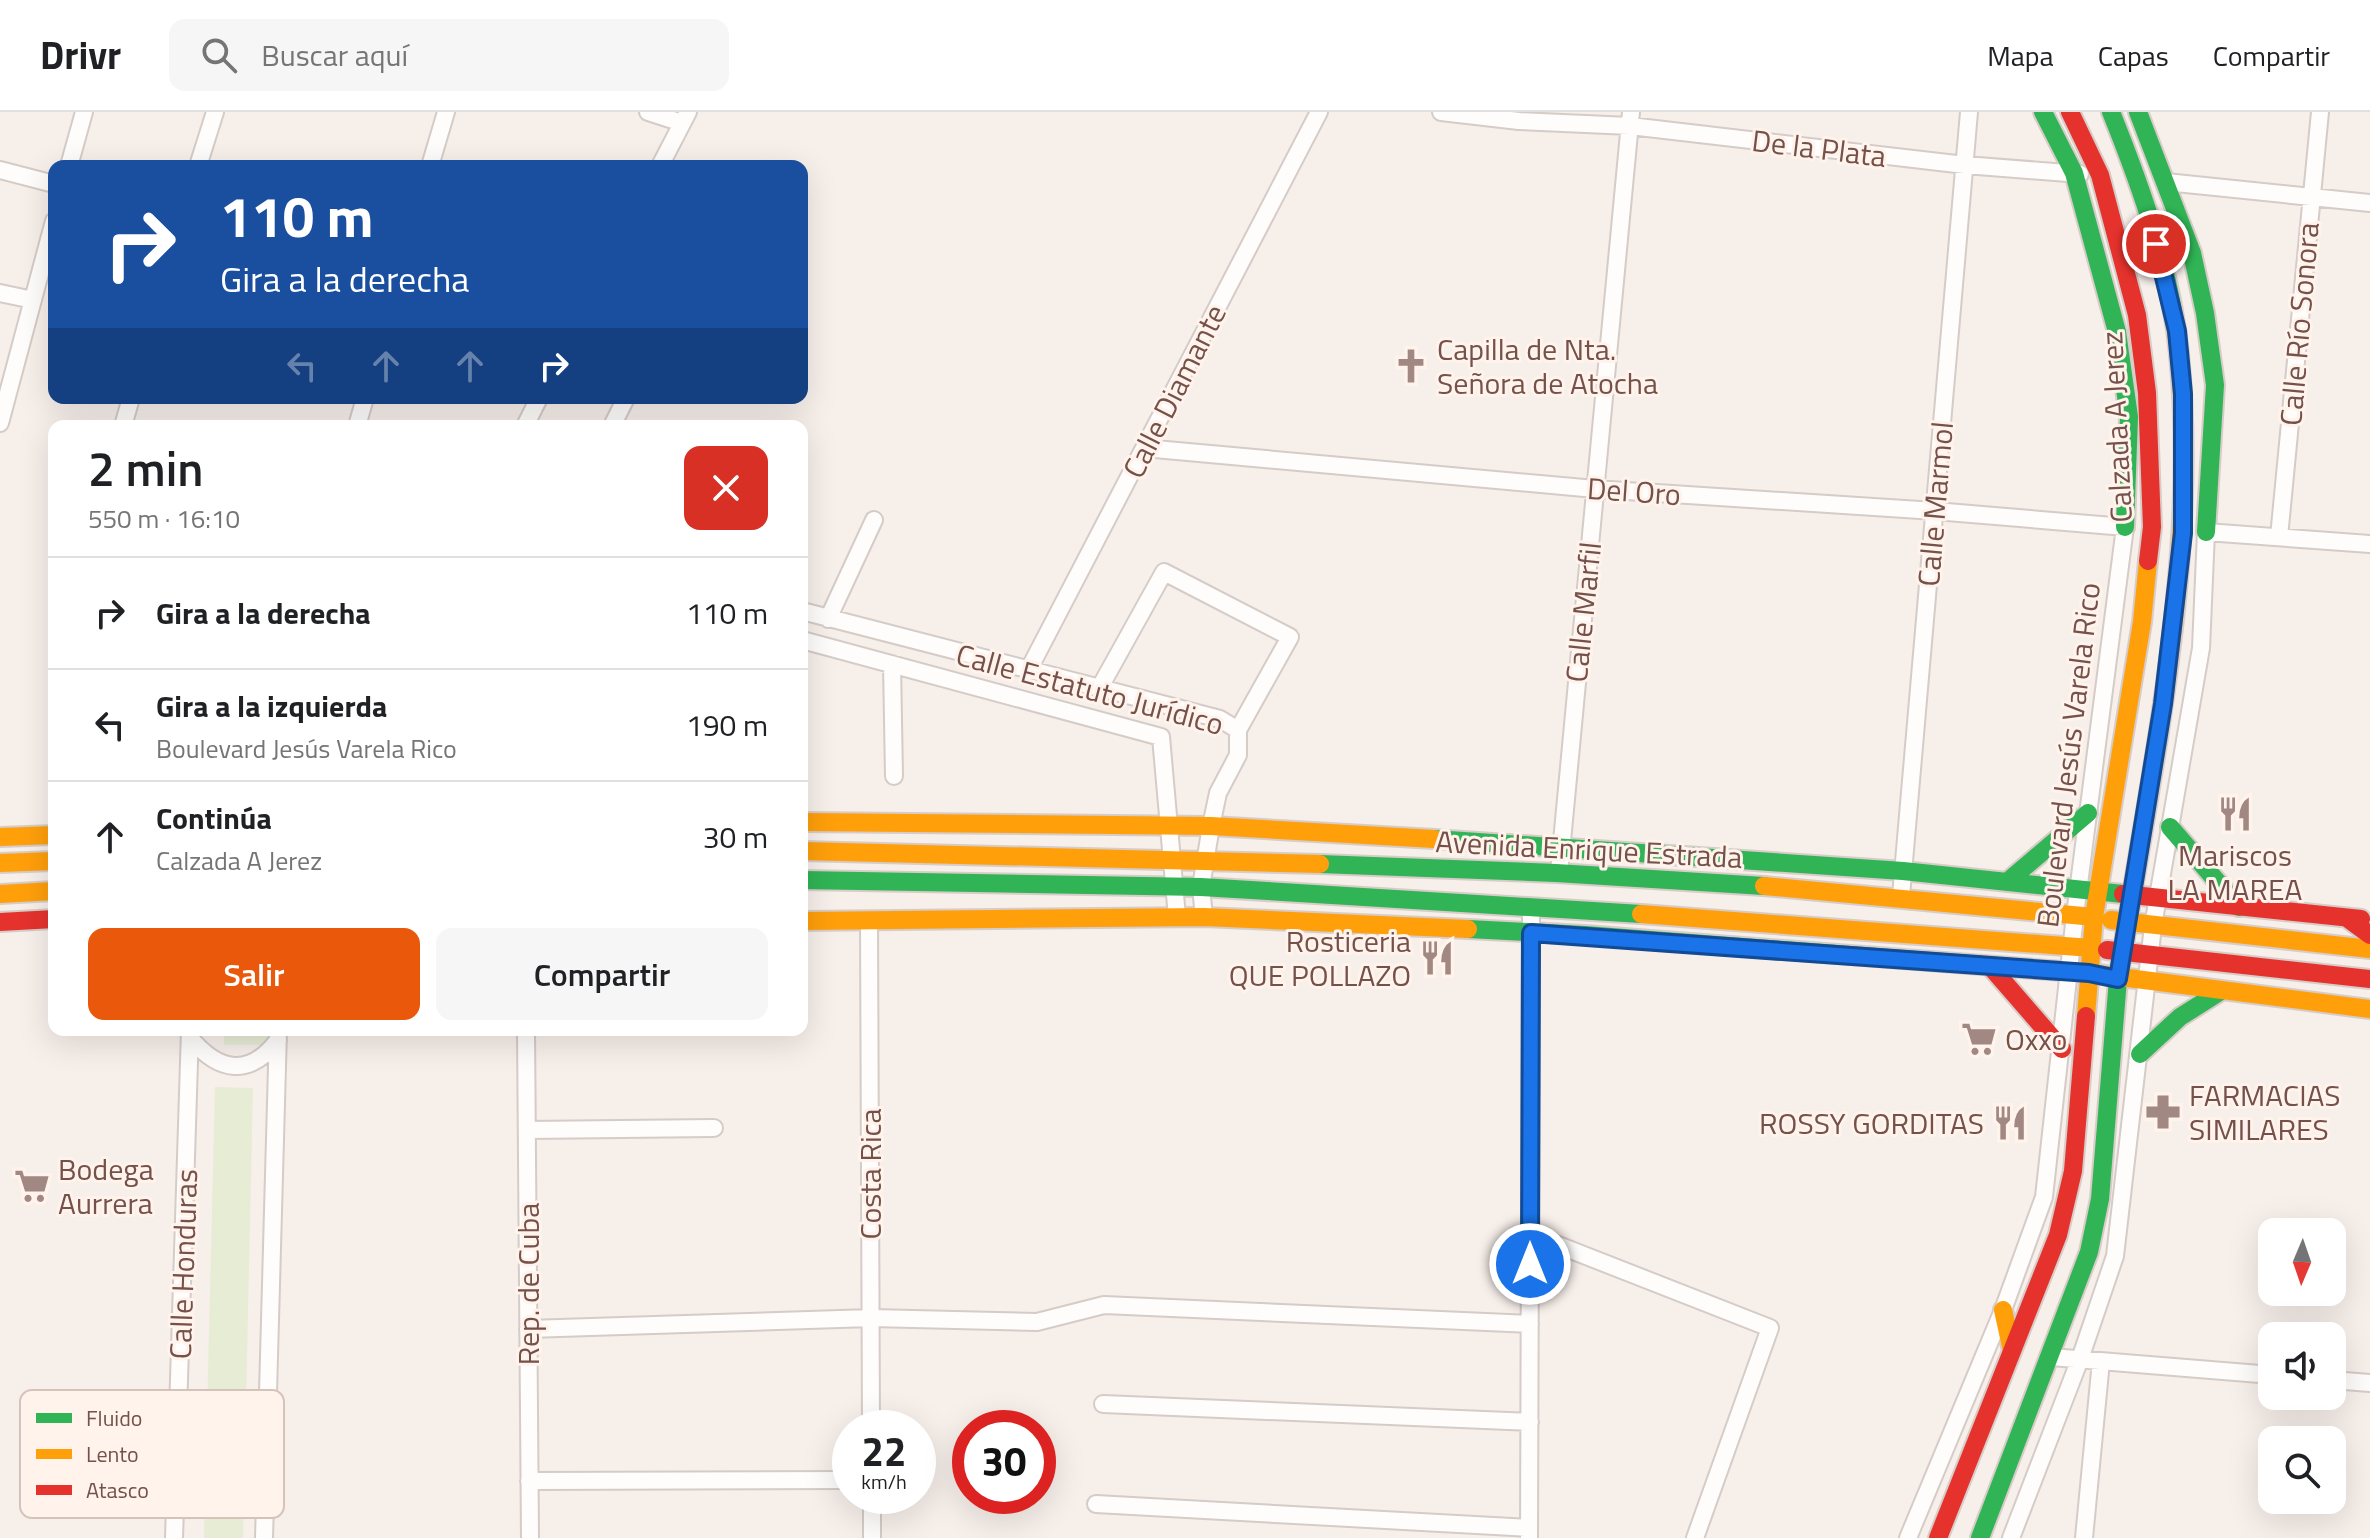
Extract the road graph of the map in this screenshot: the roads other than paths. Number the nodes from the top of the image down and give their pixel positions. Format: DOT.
graph roads {
  1 [pos="84,112"];
  2 [pos="215,112"];
  3 [pos="446,112"];
  4 [pos="648,112"];
  5 [pos="1319,112"];
  6 [pos="1441,112"];
  7 [pos="1969,112"];
  8 [pos="2043,112"];
  9 [pos="2070,112"];
  10 [pos="2111,112"];
  11 [pos="2138,112"];
  12 [pos="2320,112"];
  13 [pos="685,118"];
  14 [pos="1631,119"];
  15 [pos="71,160"];
  16 [pos="200,160"];
  17 [pos="432,160"];
  18 [pos="663,160"];
  19 [pos="1965,165"];
  20 [pos="0,170"];
  21 [pos="2074,173"];
  22 [pos="2100,175"];
  23 [pos="48,182"];
  24 [pos="2166,182"];
  25 [pos="2312,197"];
  26 [pos="2370,203"];
  27 [pos="48,244"];
  28 [pos="0,293"];
  29 [pos="33,300"];
  30 [pos="0,423"];
  31 [pos="1144,448"];
  32 [pos="1595,489"];
  33 [pos="1935,511"];
  34 [pos="874,520"];
  35 [pos="2125,527"];
  36 [pos="2206,532"];
  37 [pos="2279,537"];
  38 [pos="2370,544"];
  39 [pos="808,613"];
  40 [pos="828,619"];
  41 [pos="808,642"];
  42 [pos="892,664"];
  43 [pos="1028,671"];
  44 [pos="1099,689"];
  45 [pos="1172,708"];
  46 [pos="1238,730"];
  47 [pos="1161,737"];
  48 [pos="894,776"];
  49 [pos="2088,813"];
  50 [pos="808,822"];
  51 [pos="1168,825"];
  52 [pos="1211,826"];
  53 [pos="2170,827"];
  54 [pos="1356,834"];
  55 [pos="48,835"];
  56 [pos="0,837"];
  57 [pos="1561,846"];
  58 [pos="808,851"];
  59 [pos="1172,858"];
  60 [pos="1206,859"];
  61 [pos="48,861"];
  62 [pos="0,863"];
  63 [pos="1354,865"];
  64 [pos="1903,871"];
  65 [pos="1559,873"];
  66 [pos="808,880"];
  67 [pos="2007,882"];
  68 [pos="1174,887"];
  69 [pos="1201,887"];
  70 [pos="2078,889"];
  71 [pos="48,891"];
  72 [pos="2099,891"];
  73 [pos="0,894"];
  74 [pos="2133,895"];
  75 [pos="1901,896"];
  76 [pos="2158,898"];
  77 [pos="1531,907"];
  78 [pos="2239,907"];
  79 [pos="2075,915"];
  80 [pos="1177,917"];
  81 [pos="1204,917"];
  82 [pos="2094,917"];
  83 [pos="2347,918"];
  84 [pos="48,919"];
  85 [pos="869,920"];
  86 [pos="2370,920"];
  87 [pos="808,921"];
  88 [pos="1743,921"];
  89 [pos="0,922"];
  90 [pos="2128,923"];
  91 [pos="2153,926"];
  92 [pos="1531,933"];
  93 [pos="2370,935"];
  94 [pos="2072,946"];
  95 [pos="2091,948"];
  96 [pos="2370,949"];
  97 [pos="2123,952"];
  98 [pos="1843,955"];
  99 [pos="2151,955"];
  100 [pos="1990,966"];
  101 [pos="2070,972"];
  102 [pos="2089,973"];
  103 [pos="2118,979"];
  104 [pos="2370,979"];
  105 [pos="2146,982"];
  106 [pos="2221,991"];
  107 [pos="2370,1009"];
  108 [pos="190,1036"];
  109 [pos="191,1036"];
  110 [pos="277,1036"];
  111 [pos="278,1036"];
  112 [pos="526,1036"];
  113 [pos="2062,1049"];
  114 [pos="2140,1054"];
  115 [pos="714,1128"];
  116 [pos="527,1130"];
  117 [pos="1530,1234"];
  118 [pos="2003,1310"];
  119 [pos="871,1318"];
  120 [pos="1530,1324"];
  121 [pos="528,1329"];
  122 [pos="2012,1351"];
  123 [pos="2051,1357"];
  124 [pos="2080,1359"];
  125 [pos="2101,1361"];
  126 [pos="2258,1374"];
  127 [pos="2346,1381"];
  128 [pos="2370,1383"];
  129 [pos="179,1390"];
  130 [pos="268,1390"];
  131 [pos="1103,1404"];
  132 [pos="871,1410"];
  133 [pos="1530,1422"];
  134 [pos="832,1480"];
  135 [pos="529,1481"];
  136 [pos="1096,1504"];
  137 [pos="872,1514"];
  138 [pos="175,1518"];
  139 [pos="265,1518"];
  140 [pos="1529,1533"];
  141 [pos="174,1538"];
  142 [pos="264,1538"];
  143 [pos="530,1538"];
  144 [pos="872,1538"];
  145 [pos="1695,1538"];
  146 [pos="1908,1538"];
  147 [pos="1938,1538"];
  148 [pos="1980,1538"];
  149 [pos="2011,1538"];
  150 [pos="2084,1538"];
  1 -- 15 [label="street"];
  2 -- 16 [label="street"];
  3 -- 17 [label="street"];
  4 -- 13 [label="street"];
  5 -- 31 [label="street, Calle Diamante"];
  6 -- 14 [label="street, De la Plata"];
  7 -- 19 [label="street, Calle Marmol"];
  8 -- 21 [label="main road"];
  9 -- 22 [label="main road, Calzada A Jerez"];
  10 -- 74 [label="main road, Calzada A Jerez"];
  11 -- 24 [label="main road"];
  12 -- 25 [label="street, Calle Río Sonora"];
  13 -- 18 [label="street"];
  14 -- 19 [label="street, De la Plata"];
  14 -- 32 [label="street, Calle Marfil"];
  19 -- 21 [label="street, De la Plata"];
  19 -- 33 [label="street, Calle Marmol"];
  20 -- 23 [label="street"];
  21 -- 22 [label="street, De la Plata"];
  21 -- 35 [label="main road"];
  22 -- 72 [label="main road, Calzada A Jerez"];
  24 -- 25 [label="street"];
  24 -- 36 [label="main road"];
  25 -- 26 [label="street"];
  25 -- 37 [label="street, Calle Río Sonora"];
  27 -- 29 [label="street"];
  28 -- 29 [label="street"];
  29 -- 30 [label="street"];
  31 -- 32 [label="street, Del Oro"];
  31 -- 43 [label="street, Calle Diamante"];
  32 -- 33 [label="street, Del Oro"];
  32 -- 57 [label="street, Calle Marfil"];
  33 -- 35 [label="street, Del Oro"];
  33 -- 64 [label="street, Calle Marmol"];
  34 -- 40 [label="street"];
  35 -- 49 [label="street, Boulevard Jesús Varela Rico"];
  36 -- 37 [label="street"];
  36 -- 53 [label="street"];
  37 -- 38 [label="street"];
  39 -- 40 [label="street, Calle Estatuto Jurídico"];
  40 -- 43 [label="street, Calle Estatuto Jurídico"];
  41 -- 42 [label="street, Calle Estatuto Jurídico"];
  42 -- 47 [label="street, Calle Estatuto Jurídico"];
  42 -- 48 [label="street"];
  43 -- 44 [label="street, Calle Estatuto Jurídico"];
  44 -- 45 [label="street, Calle Estatuto Jurídico"];
  44 -- 46 [label="street"];
  45 -- 46 [label="street, Calle Estatuto Jurídico"];
  45 -- 47 [label="street"];
  46 -- 52 [label="street, Calle Estatuto Jurídico"];
  47 -- 51 [label="street, Calle Estatuto Jurídico"];
  49 -- 67 [label="main road"];
  49 -- 70 [label="street, Boulevard Jesús Varela Rico"];
  50 -- 51 [label="main road"];
  51 -- 52 [label="main road"];
  51 -- 59 [label="street, Calle Estatuto Jurídico"];
  52 -- 54 [label="main road"];
  52 -- 60 [label="street, Calle Estatuto Jurídico"];
  53 -- 76 [label="street"];
  53 -- 78 [label="main road"];
  54 -- 57 [label="main road"];
  54 -- 63 [label="main road"];
  55 -- 56 [label="main road"];
  57 -- 64 [label="main road"];
  57 -- 65 [label="street, Calle Marfil"];
  58 -- 59 [label="main road, Avenida Enrique Estrada"];
  59 -- 60 [label="main road, Avenida Enrique Estrada"];
  59 -- 68 [label="street, Calle Estatuto Jurídico"];
  60 -- 63 [label="main road, Avenida Enrique Estrada"];
  60 -- 69 [label="street, Calle Estatuto Jurídico"];
  61 -- 62 [label="main road"];
  63 -- 65 [label="main road, Avenida Enrique Estrada"];
  64 -- 67 [label="main road"];
  64 -- 75 [label="street, Calle Marmol"];
  65 -- 75 [label="main road, Avenida Enrique Estrada"];
  66 -- 68 [label="main road, Avenida Enrique Estrada"];
  67 -- 70 [label="main road"];
  68 -- 69 [label="main road, Avenida Enrique Estrada"];
  68 -- 80 [label="street, Calle Estatuto Jurídico"];
  69 -- 77 [label="main road, Avenida Enrique Estrada"];
  69 -- 81 [label="street, Calle Estatuto Jurídico"];
  70 -- 72 [label="main road"];
  70 -- 79 [label="street, Boulevard Jesús Varela Rico"];
  71 -- 73 [label="main road"];
  72 -- 74 [label="main road"];
  72 -- 82 [label="main road, Boulevard Jesús Varela Rico"];
  74 -- 76 [label="main road"];
  74 -- 90 [label="main road"];
  75 -- 79 [label="main road, Avenida Enrique Estrada"];
  76 -- 78 [label="main road"];
  76 -- 91 [label="street"];
  77 -- 88 [label="main road, Avenida Enrique Estrada"];
  77 -- 92 [label="street"];
  78 -- 83 [label="main road"];
  79 -- 82 [label="main road, Avenida Enrique Estrada"];
  79 -- 94 [label="street, Boulevard Jesús Varela Rico"];
  80 -- 81 [label="main road"];
  80 -- 85 [label="main road"];
  81 -- 92 [label="main road"];
  82 -- 90 [label="main road, Avenida Enrique Estrada"];
  82 -- 95 [label="main road, Boulevard Jesús Varela Rico"];
  83 -- 86 [label="main road"];
  83 -- 93 [label="main road"];
  84 -- 89 [label="main road"];
  85 -- 87 [label="main road"];
  85 -- 119 [label="street, Costa Rica"];
  88 -- 94 [label="main road, Avenida Enrique Estrada"];
  88 -- 98 [label="main road"];
  90 -- 91 [label="main road, Avenida Enrique Estrada"];
  90 -- 97 [label="main road"];
  91 -- 96 [label="main road, Avenida Enrique Estrada"];
  91 -- 99 [label="street"];
  92 -- 98 [label="main road"];
  92 -- 117 [label="street"];
  94 -- 95 [label="main road, Avenida Enrique Estrada"];
  94 -- 101 [label="street, Boulevard Jesús Varela Rico"];
  95 -- 97 [label="main road, Avenida Enrique Estrada"];
  95 -- 102 [label="main road, Boulevard Jesús Varela Rico"];
  97 -- 99 [label="main road, Avenida Enrique Estrada"];
  97 -- 103 [label="main road"];
  98 -- 100 [label="main road"];
  99 -- 104 [label="main road, Avenida Enrique Estrada"];
  99 -- 105 [label="street"];
  100 -- 101 [label="main road"];
  100 -- 113 [label="main road"];
  101 -- 102 [label="main road"];
  101 -- 113 [label="street, Boulevard Jesús Varela Rico"];
  102 -- 103 [label="main road"];
  102 -- 122 [label="main road, Boulevard Jesús Varela Rico"];
  103 -- 105 [label="main road"];
  103 -- 123 [label="main road"];
  105 -- 106 [label="main road"];
  105 -- 114 [label="street"];
  106 -- 107 [label="main road"];
  106 -- 114 [label="main road"];
  108 -- 129 [label="street, Calle Honduras"];
  109 -- 110 [label="street, Calle Honduras"];
  111 -- 130 [label="street, Calle Honduras"];
  112 -- 116 [label="street, Rep. de Cuba"];
  113 -- 118 [label="street, Boulevard Jesús Varela Rico"];
  114 -- 124 [label="street"];
  115 -- 116 [label="street"];
  116 -- 121 [label="street, Rep. de Cuba"];
  117 -- 120 [label="street"];
  117 -- 145 [label="street"];
  118 -- 122 [label="main road"];
  118 -- 146 [label="street, Boulevard Jesús Varela Rico"];
  119 -- 120 [label="street"];
  119 -- 121 [label="street"];
  119 -- 132 [label="street, Costa Rica"];
  120 -- 133 [label="street"];
  121 -- 135 [label="street, Rep. de Cuba"];
  122 -- 147 [label="main road, Boulevard Jesús Varela Rico"];
  123 -- 124 [label="street"];
  123 -- 148 [label="main road"];
  124 -- 125 [label="street"];
  124 -- 149 [label="street"];
  125 -- 126 [label="street"];
  125 -- 150 [label="street"];
  127 -- 128 [label="street"];
  131 -- 133 [label="street"];
  133 -- 140 [label="street"];
  134 -- 135 [label="street"];
  135 -- 143 [label="street, Rep. de Cuba"];
  136 -- 140 [label="street"];
  137 -- 144 [label="street"];
  138 -- 141 [label="street, Calle Honduras"];
  139 -- 142 [label="street, Calle Honduras"];
}
